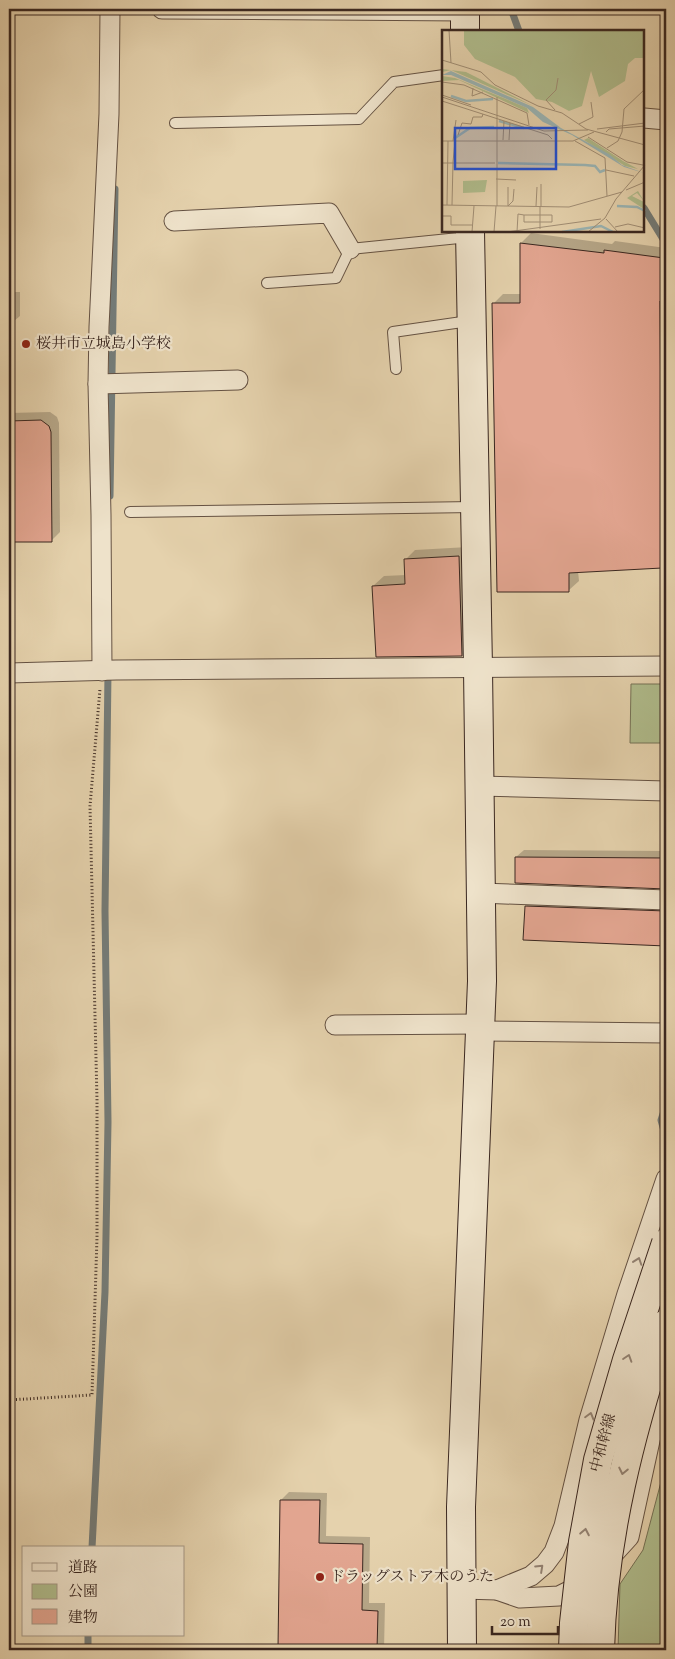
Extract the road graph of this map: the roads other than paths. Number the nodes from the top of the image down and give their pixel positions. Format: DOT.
graph roads {
  1 [pos="110,9"];
  2 [pos="162,9"];
  3 [pos="465,17"];
  4 [pos="442,75"];
  5 [pos="645,118"];
  6 [pos="666,120"];
  7 [pos="175,123"];
  8 [pos="174,221"];
  9 [pos="470,234"];
  10 [pos="350,249"];
  11 [pos="267,283"];
  12 [pos="470,321"];
  13 [pos="396,369"];
  14 [pos="238,380"];
  15 [pos="101,383"];
  16 [pos="474,507"];
  17 [pos="130,512"];
  18 [pos="666,666"];
  19 [pos="478,668"];
  20 [pos="104,671"];
  21 [pos="9,673"];
  22 [pos="479,786"];
  23 [pos="666,791"];
  24 [pos="480,893"];
  25 [pos="666,900"];
  26 [pos="335,1026"];
  27 [pos="480,1027"];
  28 [pos="666,1033"];
  29 [pos="666,1178"];
  30 [pos="666,1243"];
  31 [pos="666,1324"];
  32 [pos="666,1389"];
  33 [pos="462,1589"];
  34 [pos="497,1590"];
  35 [pos="462,1650"];
  36 [pos="573,1650"];
  37 [pos="600,1650"];
  1 -- 15 [label="street"];
  2 -- 3 [label="street"];
  4 -- 7 [label="lane"];
  5 -- 6 [label="street"];
  8 -- 10 [label="street"];
  9 -- 10 [label="lane"];
  9 -- 12 [label="street"];
  10 -- 11 [label="lane"];
  12 -- 13 [label="lane"];
  12 -- 16 [label="street"];
  14 -- 15 [label="street"];
  15 -- 20 [label="street"];
  16 -- 17 [label="lane"];
  16 -- 19 [label="street"];
  18 -- 19 [label="street"];
  19 -- 20 [label="street"];
  19 -- 22 [label="street"];
  20 -- 21 [label="street"];
  22 -- 23 [label="street"];
  22 -- 24 [label="street"];
  24 -- 25 [label="street"];
  24 -- 27 [label="street"];
  26 -- 27 [label="street"];
  27 -- 28 [label="street"];
  27 -- 33 [label="street"];
  34 -- 29 [label="street, one-way"];
  36 -- 30 [label="street, 中和幹線, one-way, bridge"];
  31 -- 37 [label="street, 中和幹線, one-way, bridge"];
  32 -- 34 [label="street"];
  33 -- 34 [label="street"];
  33 -- 35 [label="street"];
}
